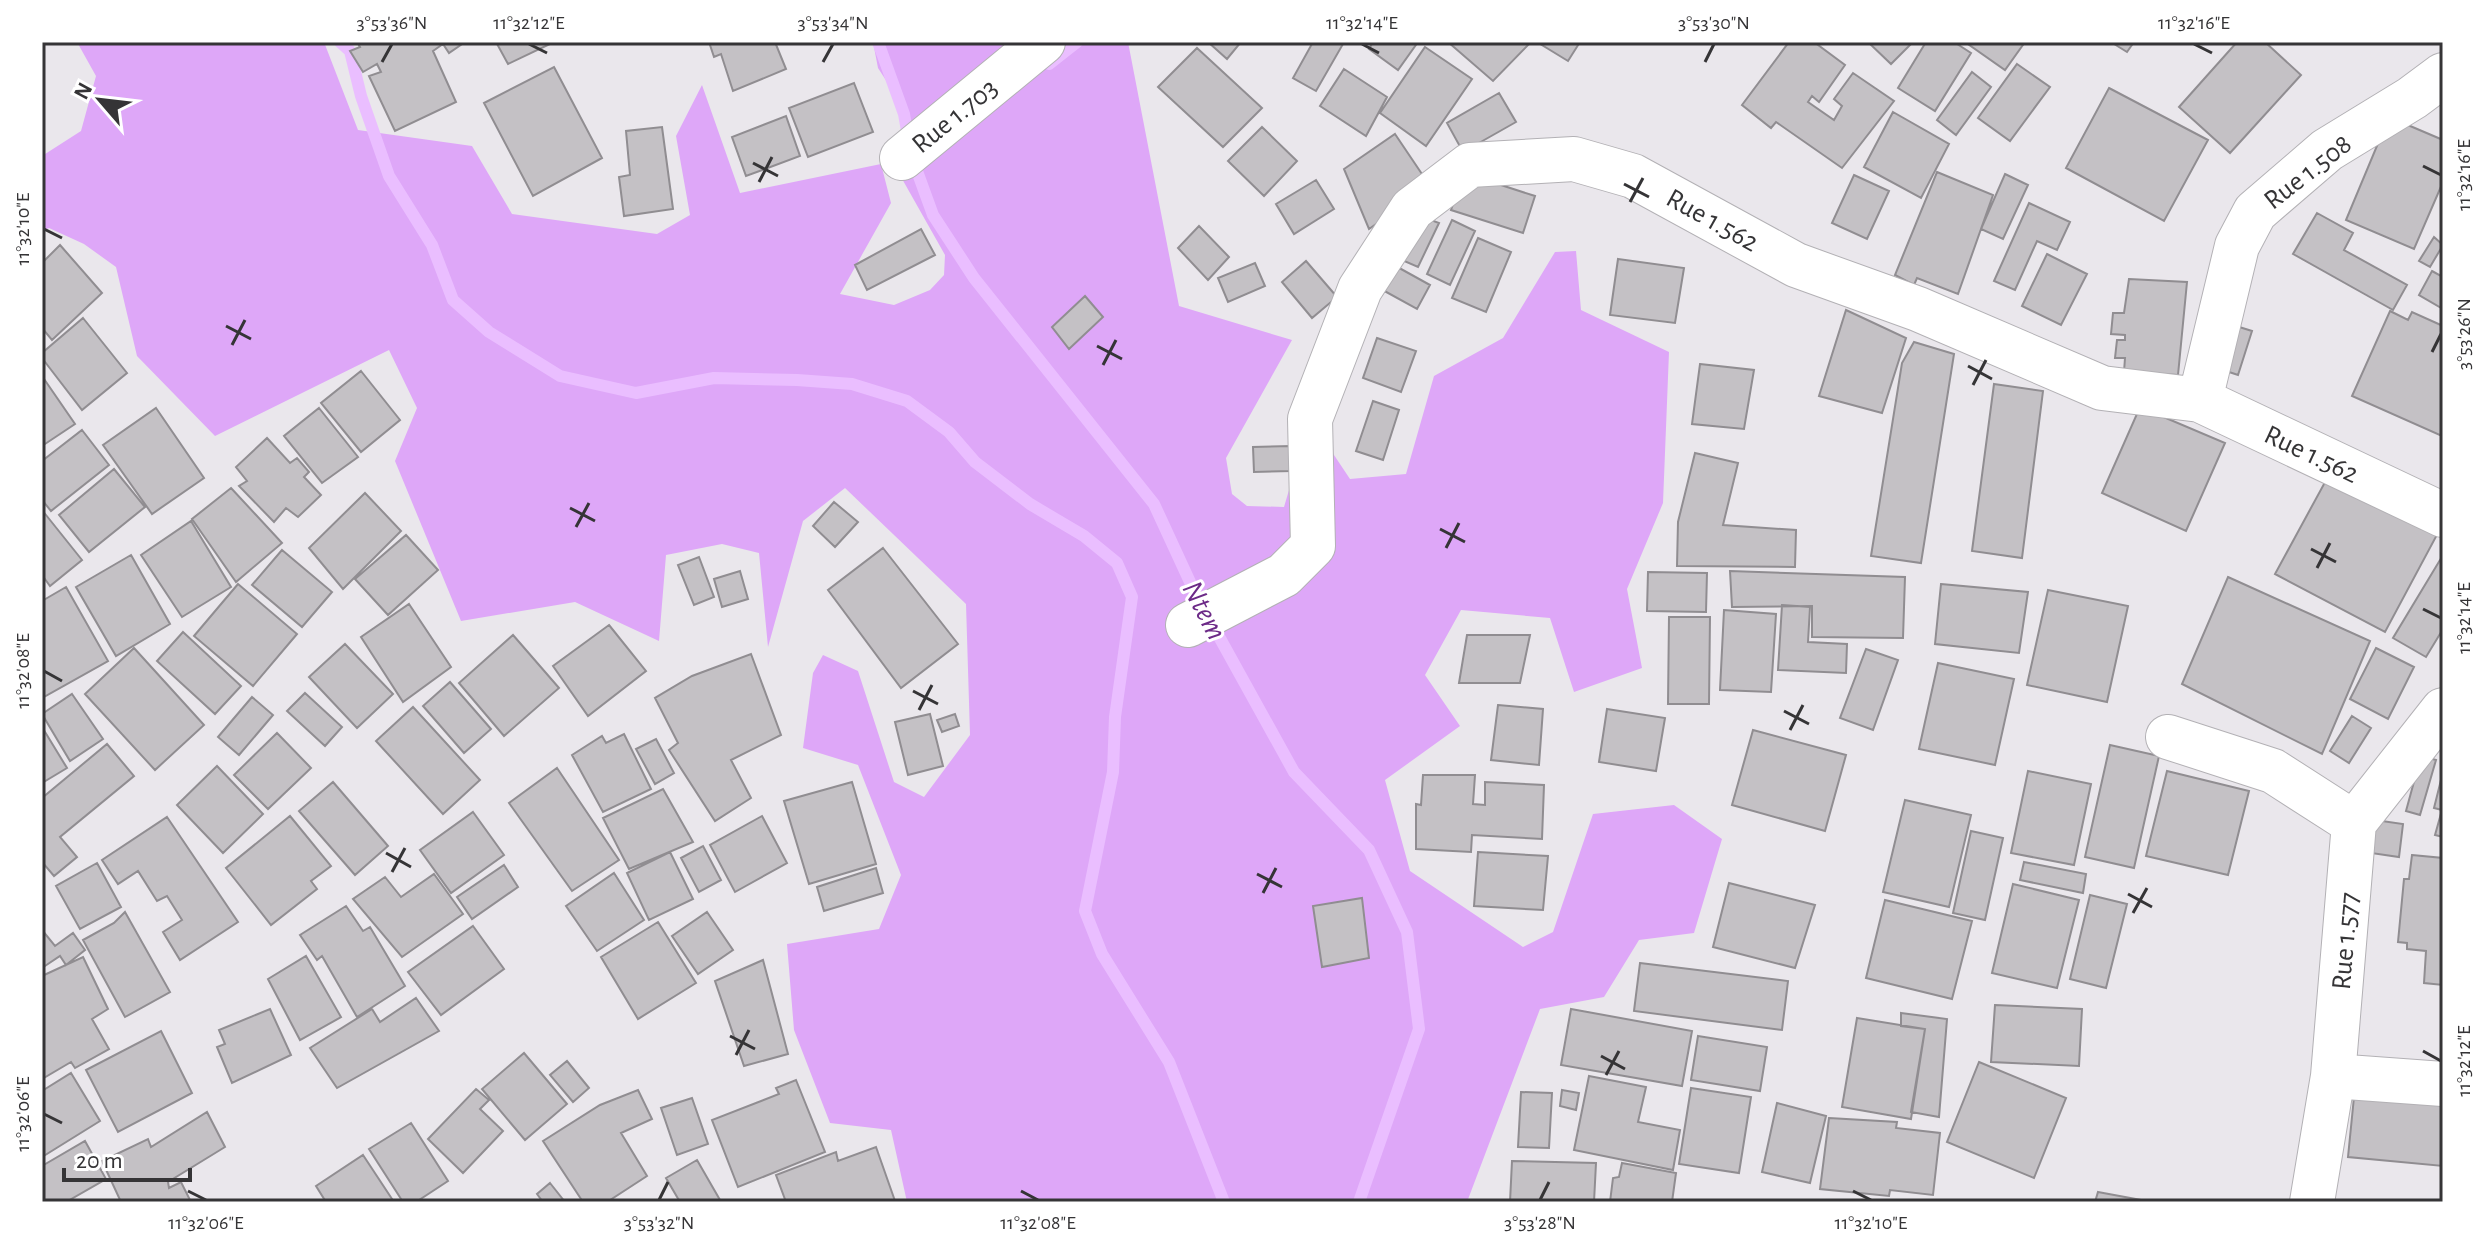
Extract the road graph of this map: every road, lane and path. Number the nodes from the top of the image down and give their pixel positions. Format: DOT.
graph roads {
  1 [pos="1043,42"];
  2 [pos="2433,93"];
  3 [pos="902,158"];
  4 [pos="2200,400"];
  5 [pos="2443,515"];
  6 [pos="1188,625"];
  7 [pos="2443,710"];
  8 [pos="2168,737"];
  9 [pos="2354,823"];
  10 [pos="2333,1076"];
  11 [pos="2443,1084"];
  12 [pos="2312,1202"];
  1 -- 3 [label="street, Rue 1.703"];
  2 -- 4 [label="street, Rue 1.508"];
  4 -- 5 [label="street, Rue 1.562"];
  4 -- 6 [label="street, Rue 1.562"];
  7 -- 9 [label="street"];
  8 -- 9 [label="street"];
  9 -- 10 [label="street, Rue 1.577"];
  10 -- 11 [label="street"];
  10 -- 12 [label="street, Rue 1.577"];
}
